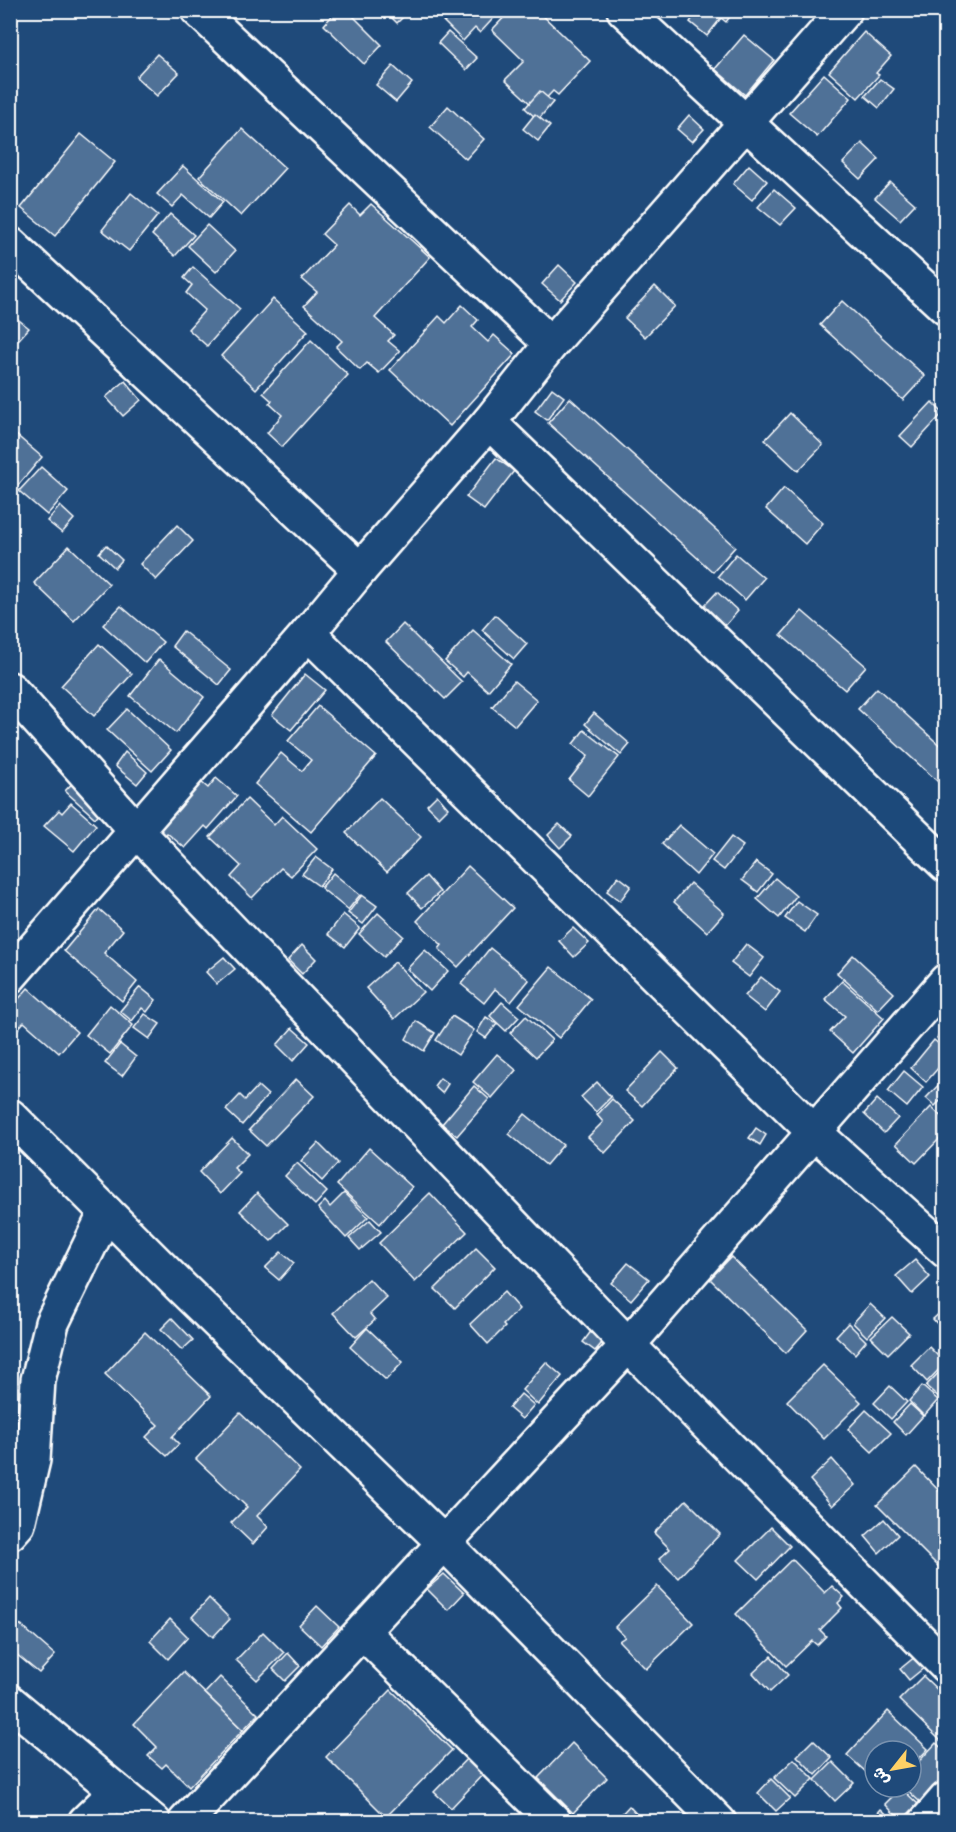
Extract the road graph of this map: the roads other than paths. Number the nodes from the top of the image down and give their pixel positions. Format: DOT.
graph roads {
  1 [pos="198,10"];
  2 [pos="624,10"];
  3 [pos="845,10"];
  4 [pos="744,123"];
  5 [pos="10,244"];
  6 [pos="945,308"];
  7 [pos="551,344"];
  8 [pos="489,422"];
  9 [pos="360,570"];
  10 [pos="308,633"];
  11 [pos="10,689"];
  12 [pos="137,831"];
  13 [pos="945,865"];
  14 [pos="10,976"];
  15 [pos="945,981"];
  16 [pos="10,1116"];
  17 [pos="813,1131"];
  18 [pos="106,1212"];
  19 [pos="945,1251"];
  20 [pos="628,1345"];
  21 [pos="10,1533"];
  22 [pos="443,1542"];
  23 [pos="363,1632"];
  24 [pos="945,1666"];
  25 [pos="10,1702"];
  26 [pos="116,1792"];
  27 [pos="945,1799"];
  28 [pos="85,1821"];
  29 [pos="154,1821"];
  30 [pos="185,1821"];
  31 [pos="555,1821"];
  32 [pos="719,1821"];
  33 [pos="926,1821"];
  1 -- 7 [label="street"];
  2 -- 4 [label="street"];
  3 -- 4 [label="street"];
  4 -- 6 [label="street"];
  4 -- 7 [label="street"];
  5 -- 9 [label="street"];
  7 -- 8 [label="street"];
  8 -- 9 [label="street"];
  8 -- 13 [label="street"];
  9 -- 10 [label="street"];
  10 -- 12 [label="street"];
  10 -- 17 [label="street"];
  11 -- 12 [label="street"];
  12 -- 14 [label="street"];
  12 -- 20 [label="street"];
  15 -- 17 [label="street"];
  16 -- 18 [label="street"];
  17 -- 19 [label="street"];
  17 -- 20 [label="street"];
  18 -- 21 [label="street"];
  18 -- 22 [label="street"];
  20 -- 22 [label="street"];
  20 -- 24 [label="street"];
  22 -- 23 [label="street"];
  22 -- 32 [label="street"];
  23 -- 30 [label="street"];
  23 -- 31 [label="street"];
  25 -- 26 [label="street"];
  26 -- 28 [label="street"];
  26 -- 29 [label="street"];
  27 -- 33 [label="street"];
}
